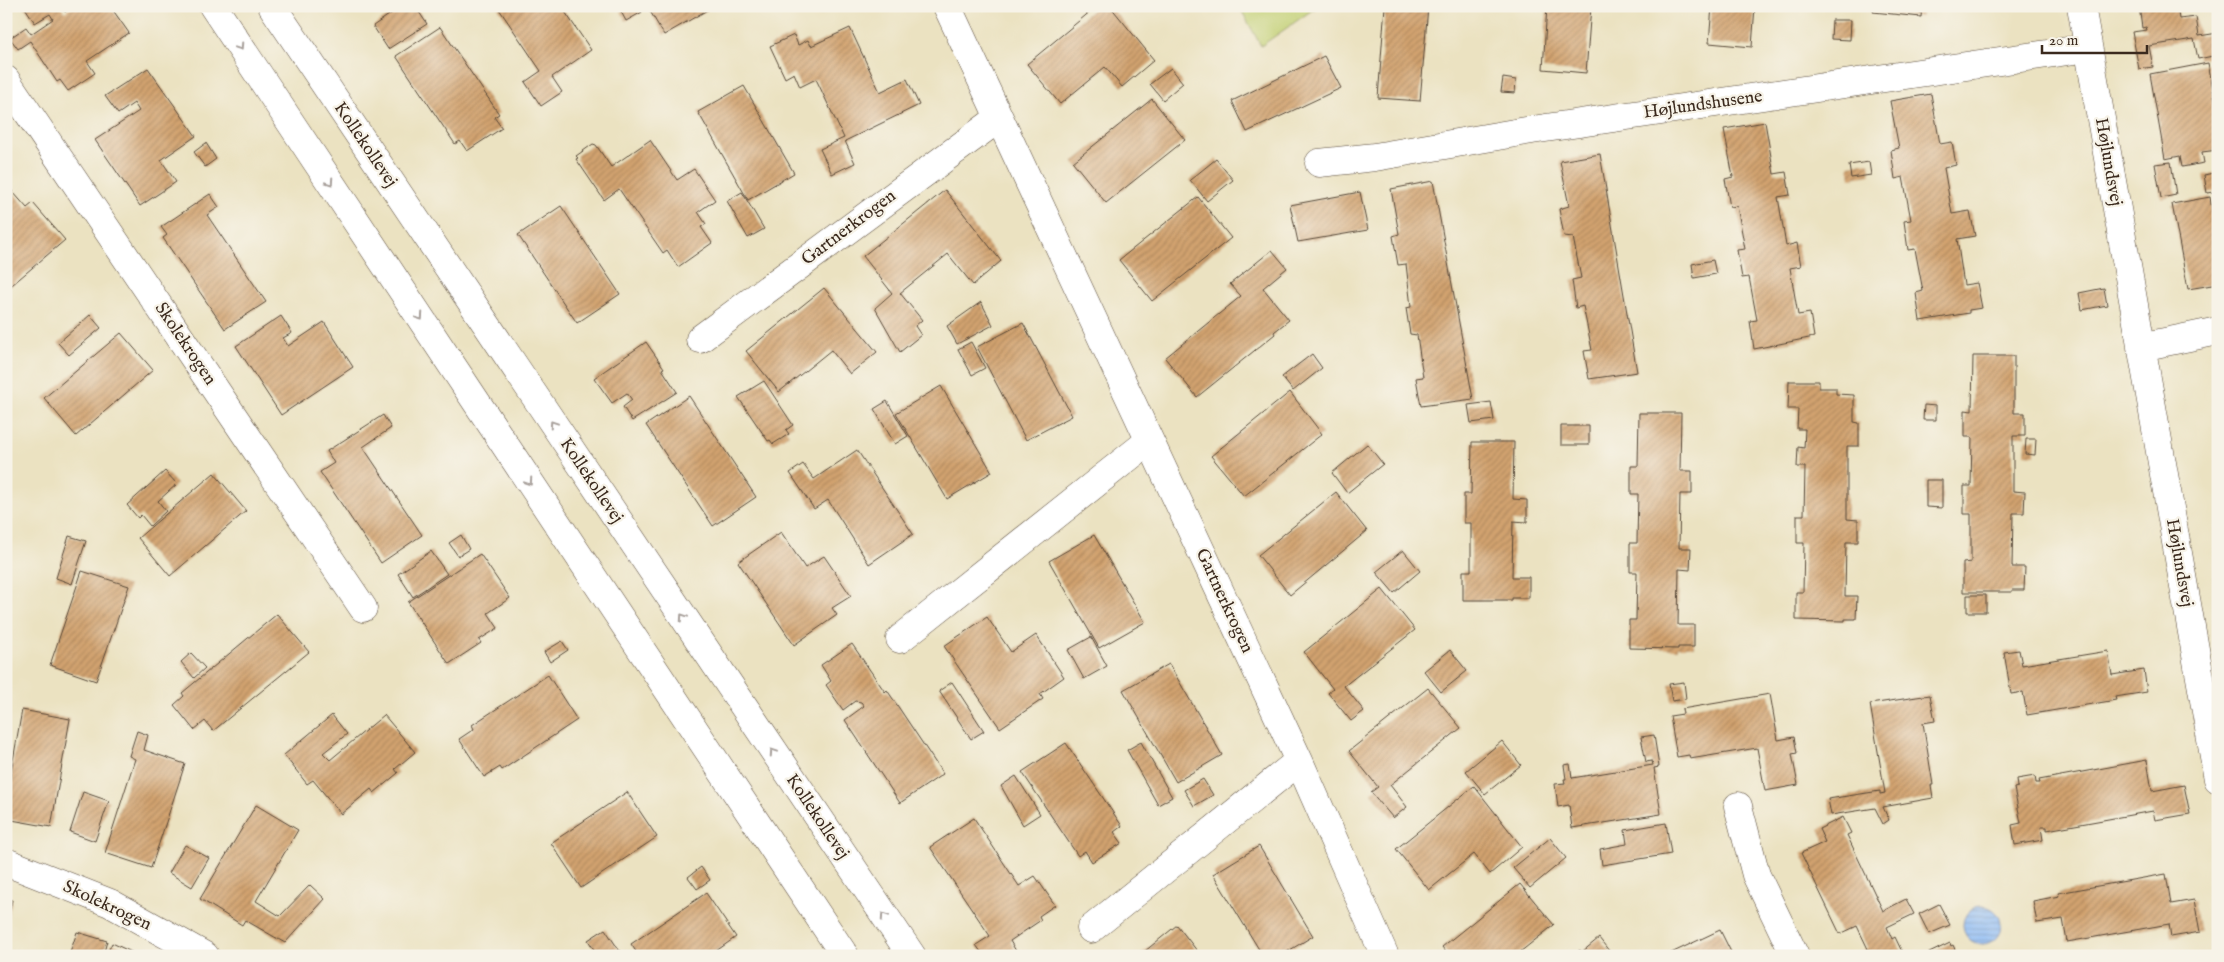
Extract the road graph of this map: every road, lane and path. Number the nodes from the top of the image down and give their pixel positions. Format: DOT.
graph roads {
  1 [pos="213,6"];
  2 [pos="272,6"];
  3 [pos="947,6"];
  4 [pos="2081,6"];
  5 [pos="2088,48"];
  6 [pos="6,80"];
  7 [pos="999,118"];
  8 [pos="1319,163"];
  9 [pos="2218,331"];
  10 [pos="700,339"];
  11 [pos="2141,347"];
  12 [pos="1149,441"];
  13 [pos="363,608"];
  14 [pos="900,639"];
  15 [pos="1299,761"];
  16 [pos="2218,779"];
  17 [pos="1738,806"];
  18 [pos="6,862"];
  19 [pos="1091,929"];
  20 [pos="204,956"];
  21 [pos="845,956"];
  22 [pos="912,956"];
  23 [pos="1385,956"];
  24 [pos="1795,956"];
  1 -- 21 [label="street, one-way"];
  22 -- 2 [label="street, Kollekollevej, one-way"];
  3 -- 7 [label="street, Gartnerkrogen"];
  4 -- 5 [label="street, Højlundsvej"];
  5 -- 8 [label="street, Højlundshusene"];
  5 -- 11 [label="street, Højlundsvej"];
  6 -- 13 [label="street, Skolekrogen"];
  7 -- 10 [label="street, Gartnerkrogen"];
  7 -- 12 [label="street, Gartnerkrogen"];
  9 -- 11 [label="street"];
  11 -- 16 [label="street, Højlundsvej"];
  12 -- 14 [label="street"];
  12 -- 15 [label="street, Gartnerkrogen"];
  15 -- 19 [label="street"];
  15 -- 23 [label="street, Gartnerkrogen"];
  17 -- 24 [label="street"];
  18 -- 20 [label="street, Skolekrogen"];
}
